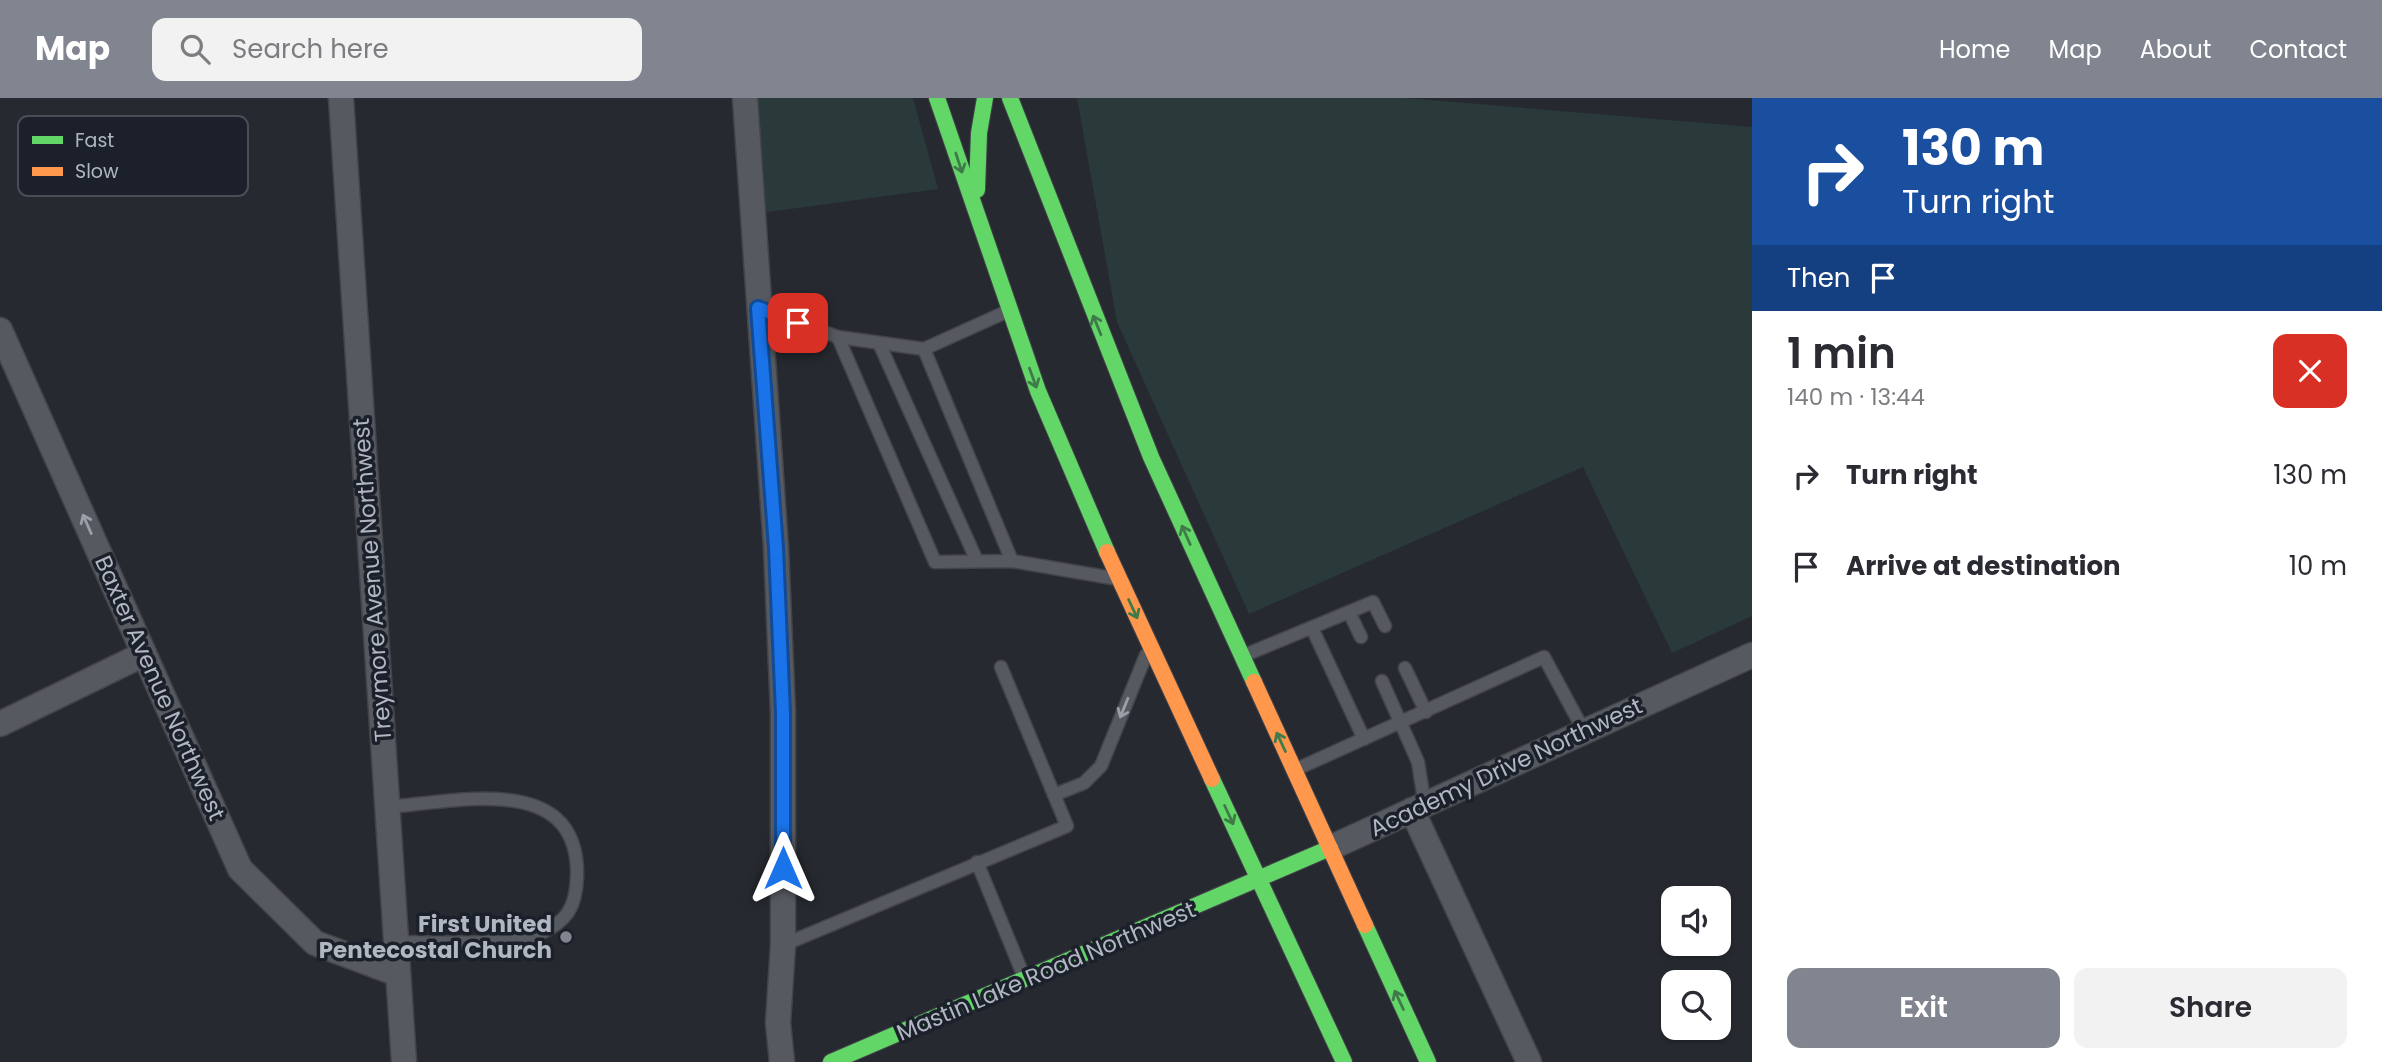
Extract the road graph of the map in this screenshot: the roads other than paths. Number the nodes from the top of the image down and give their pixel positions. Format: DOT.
graph roads {
  1 [pos="341,98"];
  2 [pos="745,98"];
  3 [pos="937,98"];
  4 [pos="985,98"];
  5 [pos="1010,98"];
  6 [pos="1048,145"];
  7 [pos="979,225"];
  8 [pos="1083,291"];
  9 [pos="758,308"];
  10 [pos="1008,311"];
  11 [pos="0,330"];
  12 [pos="838,337"];
  13 [pos="879,343"];
  14 [pos="925,349"];
  15 [pos="977,561"];
  16 [pos="1012,561"];
  17 [pos="1119,579"];
  18 [pos="1349,612"];
  19 [pos="1385,626"];
  20 [pos="1312,628"];
  21 [pos="1361,637"];
  22 [pos="1150,645"];
  23 [pos="144,654"];
  24 [pos="1752,654"];
  25 [pos="1241,656"];
  26 [pos="1001,667"];
  27 [pos="1405,668"];
  28 [pos="1381,681"];
  29 [pos="1426,712"];
  30 [pos="1401,722"];
  31 [pos="0,724"];
  32 [pos="1584,731"];
  33 [pos="1364,739"];
  34 [pos="1294,770"];
  35 [pos="1054,795"];
  36 [pos="387,807"];
  37 [pos="1419,808"];
  38 [pos="1330,848"];
  39 [pos="976,862"];
  40 [pos="1260,880"];
  41 [pos="396,942"];
  42 [pos="783,946"];
  43 [pos="398,974"];
  44 [pos="1025,980"];
  45 [pos="404,1062"];
  46 [pos="782,1062"];
  47 [pos="831,1062"];
  48 [pos="1344,1062"];
  49 [pos="1427,1062"];
  50 [pos="1530,1062"];
  1 -- 36 [label="street, Treymore Avenue Northwest"];
  2 -- 9 [label="street"];
  3 -- 7 [label="main road, one-way"];
  4 -- 7 [label="main road"];
  5 -- 8 [label="main road"];
  6 -- 8 [label="main road"];
  7 -- 10 [label="main road"];
  25 -- 8 [label="main road, one-way"];
  9 -- 12 [label="lane"];
  9 -- 42 [label="street"];
  10 -- 14 [label="lane"];
  10 -- 17 [label="main road, one-way"];
  23 -- 11 [label="street, Baxter Avenue Northwest, one-way"];
  12 -- 13 [label="lane"];
  12 -- 15 [label="lane"];
  13 -- 14 [label="lane"];
  13 -- 15 [label="lane"];
  14 -- 16 [label="lane"];
  15 -- 16 [label="lane"];
  16 -- 17 [label="lane"];
  17 -- 22 [label="main road, one-way"];
  18 -- 19 [label="lane"];
  18 -- 20 [label="lane"];
  18 -- 21 [label="lane"];
  20 -- 25 [label="lane"];
  20 -- 33 [label="lane"];
  22 -- 35 [label="lane, one-way"];
  22 -- 40 [label="main road, one-way"];
  23 -- 31 [label="street"];
  23 -- 43 [label="street, Baxter Avenue Northwest"];
  24 -- 32 [label="street, Academy Drive Northwest"];
  34 -- 25 [label="main road, one-way"];
  26 -- 35 [label="lane"];
  27 -- 29 [label="lane"];
  28 -- 30 [label="lane"];
  29 -- 30 [label="lane"];
  29 -- 32 [label="lane"];
  30 -- 33 [label="lane"];
  30 -- 37 [label="lane"];
  32 -- 37 [label="street, Academy Drive Northwest"];
  33 -- 34 [label="lane"];
  34 -- 38 [label="main road"];
  35 -- 39 [label="lane"];
  36 -- 41 [label="street, Treymore Avenue Northwest"];
  36 -- 41 [label="lane"];
  37 -- 38 [label="street, Academy Drive Northwest"];
  37 -- 50 [label="street"];
  38 -- 40 [label="main road, Academy Drive Northwest"];
  49 -- 38 [label="main road, one-way"];
  39 -- 42 [label="lane"];
  39 -- 44 [label="lane"];
  40 -- 44 [label="main road, Mastin Lake Road Northwest"];
  40 -- 48 [label="main road"];
  41 -- 43 [label="street, Treymore Avenue Northwest"];
  42 -- 46 [label="street"];
  43 -- 45 [label="street, Treymore Avenue Northwest"];
  44 -- 47 [label="main road, Mastin Lake Road Northwest"];
}
